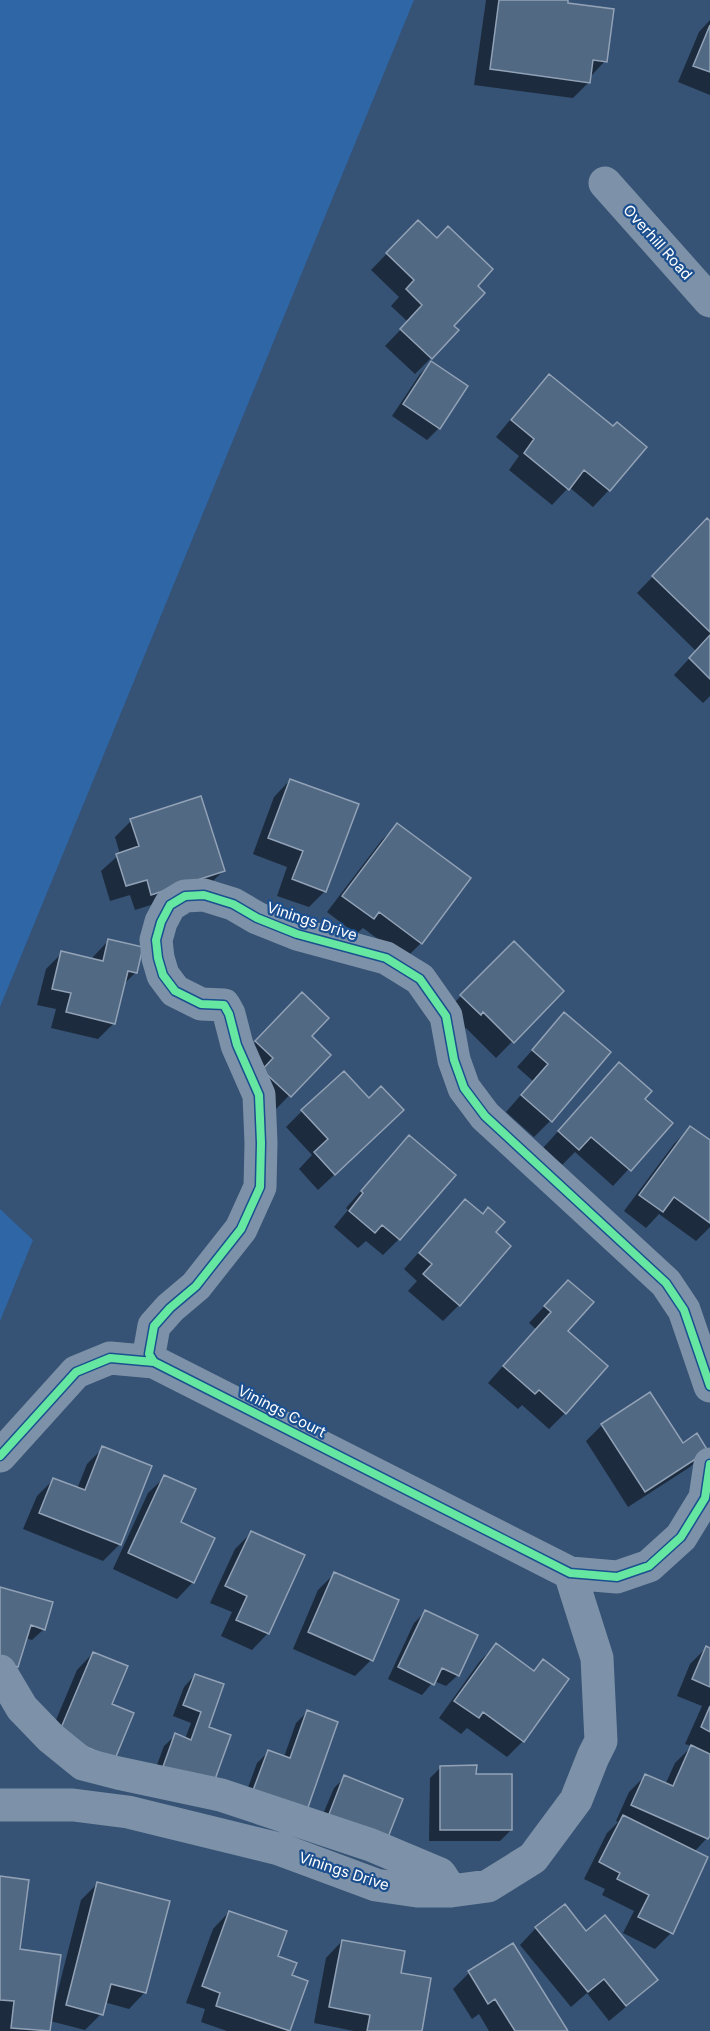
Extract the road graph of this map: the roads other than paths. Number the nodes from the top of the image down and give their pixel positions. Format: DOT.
graph roads {
  1 [pos="605,183"];
  2 [pos="710,301"];
  3 [pos="154,1362"];
  4 [pos="710,1386"];
  5 [pos="0,1456"];
  6 [pos="710,1464"];
  7 [pos="570,1573"];
  8 [pos="0,1671"];
  9 [pos="0,1805"];
  10 [pos="451,1891"];
  1 -- 2 [label="street, Overhill Road"];
  3 -- 4 [label="street, Vinings Drive"];
  3 -- 5 [label="street, Vinings Court"];
  3 -- 7 [label="street, Vinings Court"];
  6 -- 7 [label="street"];
  7 -- 10 [label="street, Vinings Drive"];
  8 -- 10 [label="street"];
  9 -- 10 [label="street, Vinings Drive"];
}
